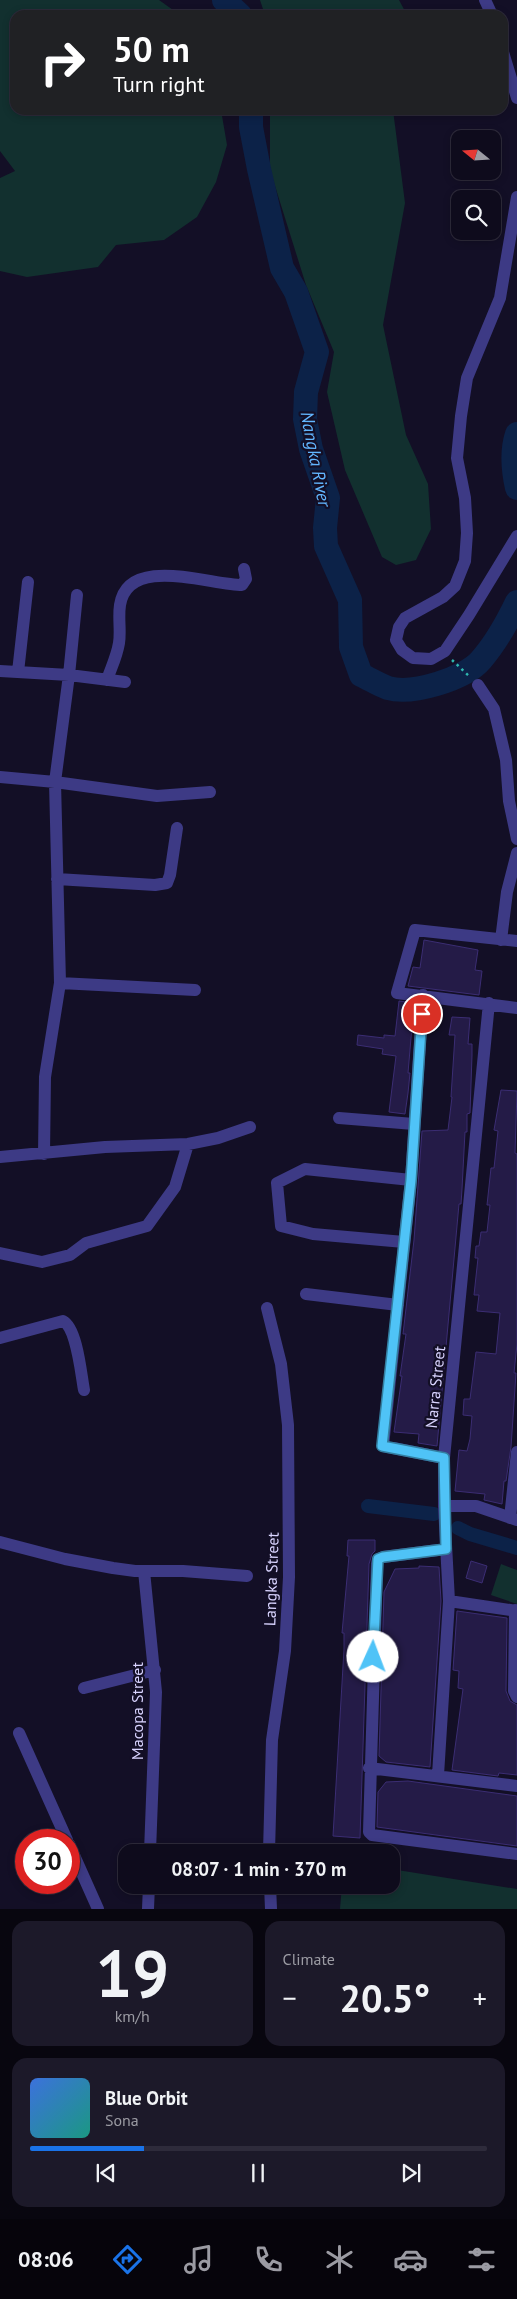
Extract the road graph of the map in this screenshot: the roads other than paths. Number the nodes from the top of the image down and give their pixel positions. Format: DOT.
graph roads {
  1 [pos="508,69"];
  2 [pos="517,98"];
  3 [pos="517,197"];
  4 [pos="515,539"];
  5 [pos="244,570"];
  6 [pos="28,582"];
  7 [pos="77,595"];
  8 [pos="0,671"];
  9 [pos="18,672"];
  10 [pos="69,675"];
  11 [pos="107,680"];
  12 [pos="125,682"];
  13 [pos="478,685"];
  14 [pos="0,778"];
  15 [pos="55,782"];
  16 [pos="210,792"];
  17 [pos="177,828"];
  18 [pos="517,839"];
  19 [pos="517,853"];
  20 [pos="57,878"];
  21 [pos="501,940"];
  22 [pos="517,941"];
  23 [pos="60,983"];
  24 [pos="195,990"];
  25 [pos="423,996"];
  26 [pos="489,1003"];
  27 [pos="517,1008"];
  28 [pos="339,1118"];
  29 [pos="414,1124"];
  30 [pos="250,1128"];
  31 [pos="188,1144"];
  32 [pos="44,1154"];
  33 [pos="0,1157"];
  34 [pos="411,1180"];
  35 [pos="404,1242"];
  36 [pos="0,1253"];
  37 [pos="306,1294"];
  38 [pos="398,1305"];
  39 [pos="267,1308"];
  40 [pos="0,1338"];
  41 [pos="84,1390"];
  42 [pos="517,1452"];
  43 [pos="444,1458"];
  44 [pos="516,1467"];
  45 [pos="444,1506"];
  46 [pos="514,1519"];
  47 [pos="0,1542"];
  48 [pos="446,1549"];
  49 [pos="144,1571"];
  50 [pos="247,1576"];
  51 [pos="449,1602"];
  52 [pos="516,1611"];
  53 [pos="155,1670"];
  54 [pos="84,1688"];
  55 [pos="517,1697"];
  56 [pos="19,1733"];
  57 [pos="369,1768"];
  58 [pos="438,1775"];
  59 [pos="517,1786"];
  60 [pos="62,1829"];
  61 [pos="150,1844"];
  62 [pos="269,1844"];
  63 [pos="517,1854"];
  64 [pos="80,1869"];
  65 [pos="149,1894"];
  66 [pos="270,1894"];
  67 [pos="98,1909"];
  68 [pos="148,1909"];
  69 [pos="271,1909"];
  1 -- 2 [label="street"];
  3 -- 4 [label="street"];
  5 -- 11 [label="street"];
  6 -- 9 [label="street"];
  7 -- 10 [label="street"];
  8 -- 9 [label="street"];
  9 -- 10 [label="street"];
  10 -- 11 [label="street"];
  10 -- 15 [label="street"];
  11 -- 12 [label="street"];
  13 -- 18 [label="street"];
  14 -- 15 [label="street"];
  15 -- 16 [label="street"];
  15 -- 20 [label="street"];
  17 -- 20 [label="street"];
  19 -- 21 [label="street"];
  20 -- 23 [label="street"];
  21 -- 22 [label="street"];
  21 -- 25 [label="street"];
  23 -- 24 [label="street"];
  23 -- 32 [label="street"];
  25 -- 26 [label="street"];
  25 -- 29 [label="street"];
  26 -- 27 [label="street"];
  26 -- 43 [label="street, Narra Street"];
  28 -- 29 [label="street"];
  29 -- 34 [label="street"];
  30 -- 31 [label="street"];
  31 -- 32 [label="street"];
  31 -- 36 [label="street"];
  32 -- 33 [label="street"];
  34 -- 35 [label="street"];
  34 -- 35 [label="street"];
  35 -- 38 [label="street"];
  37 -- 38 [label="street"];
  38 -- 43 [label="street"];
  39 -- 62 [label="street, Langka Street"];
  40 -- 41 [label="street"];
  42 -- 44 [label="street"];
  43 -- 45 [label="street, Narra Street"];
  44 -- 46 [label="street"];
  45 -- 46 [label="street"];
  45 -- 48 [label="street, Narra Street"];
  47 -- 49 [label="street"];
  48 -- 51 [label="street, Narra Street"];
  48 -- 57 [label="street"];
  49 -- 50 [label="street"];
  49 -- 53 [label="street, Macopa Street"];
  51 -- 52 [label="street"];
  51 -- 58 [label="street, Narra Street"];
  52 -- 55 [label="street"];
  53 -- 54 [label="street"];
  53 -- 61 [label="street, Macopa Street"];
  56 -- 60 [label="street"];
  57 -- 58 [label="street"];
  57 -- 63 [label="street"];
  58 -- 59 [label="street"];
  64 -- 67 [label="street"];
  65 -- 68 [label="street"];
  66 -- 69 [label="street"];
}
